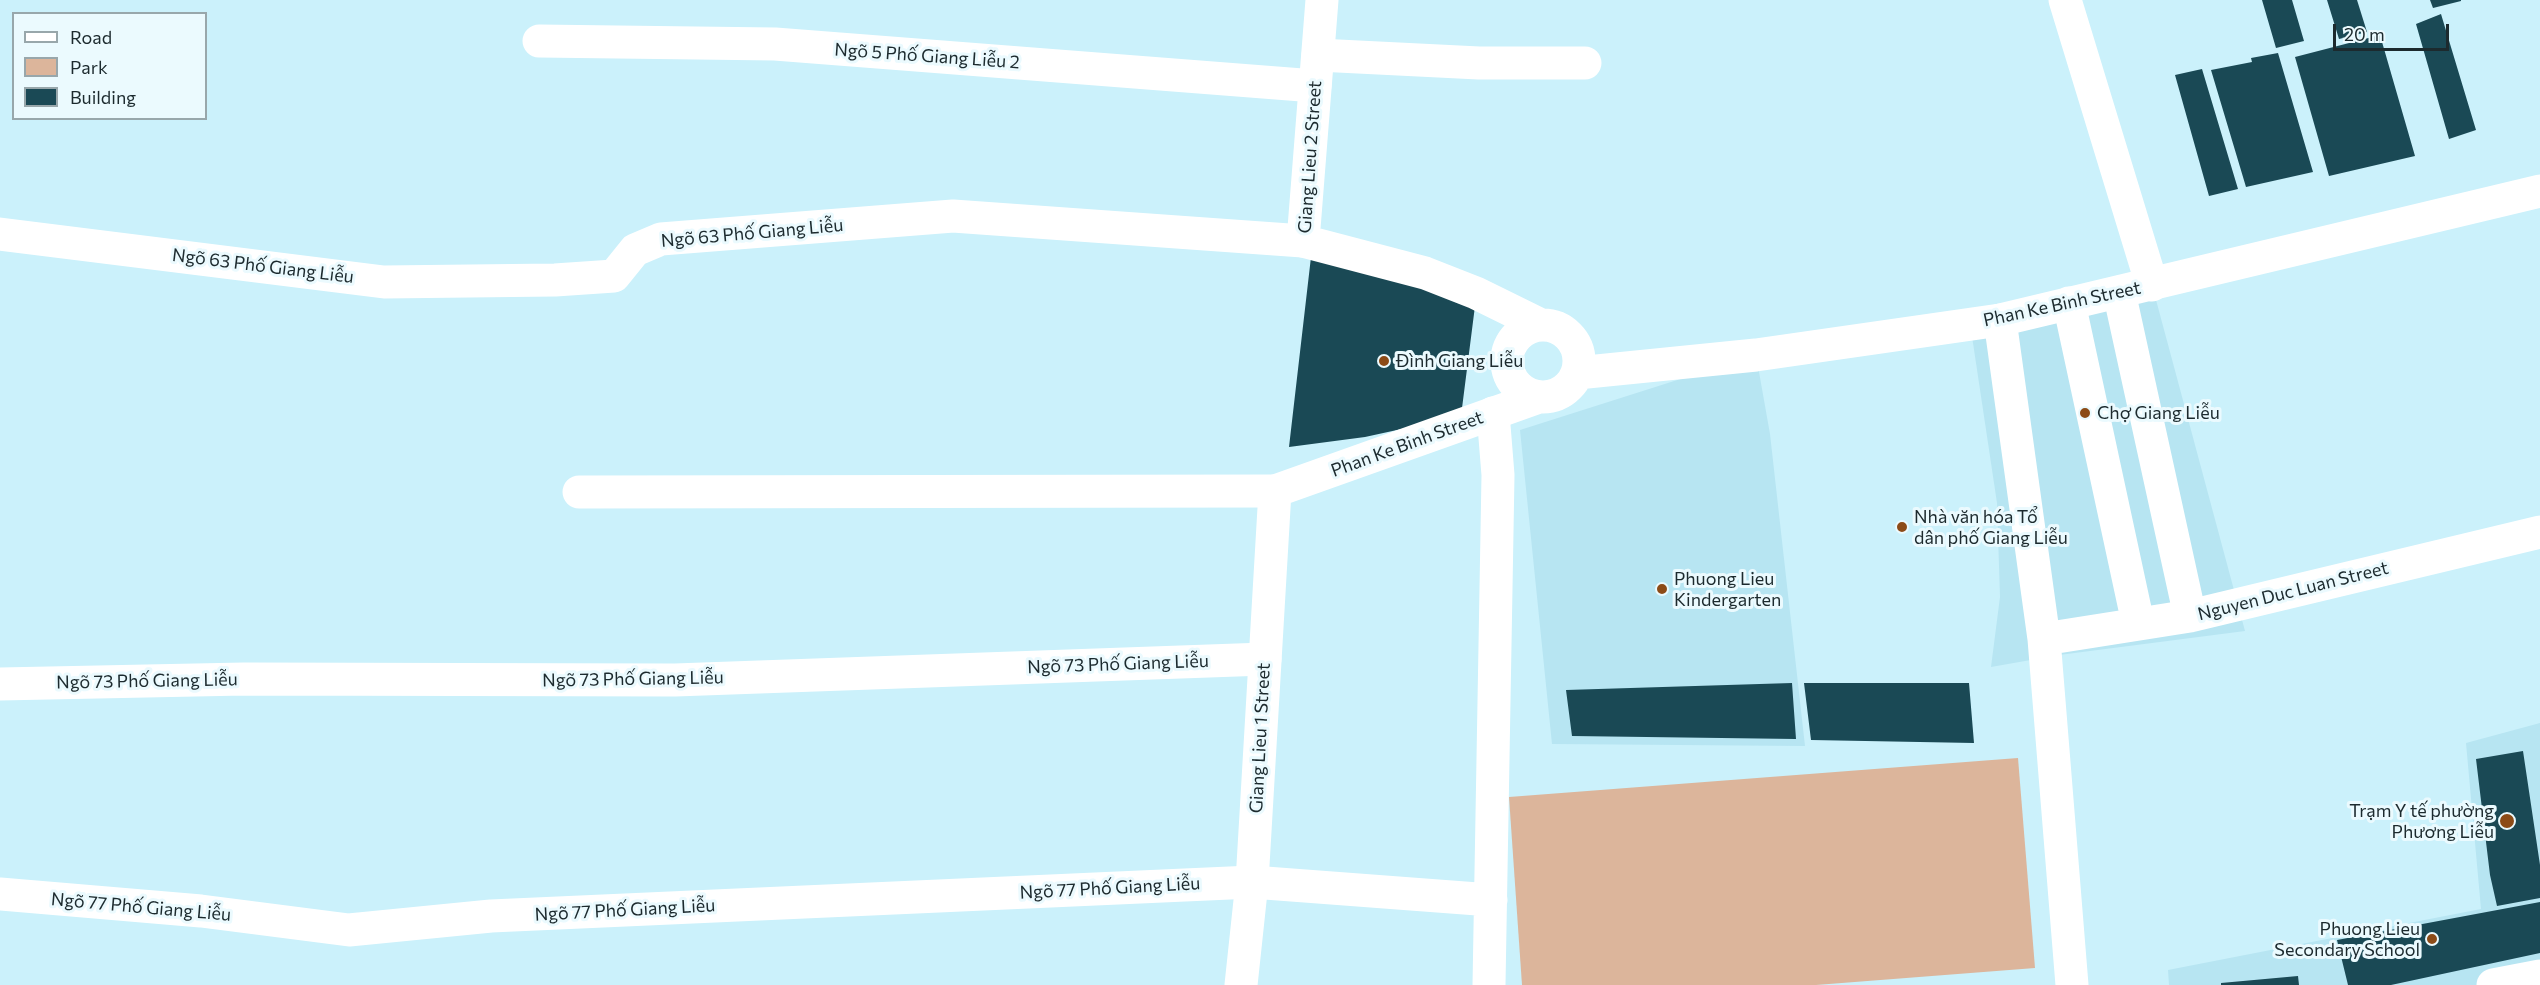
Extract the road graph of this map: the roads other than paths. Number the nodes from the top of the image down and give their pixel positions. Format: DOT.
graph roads {
  1 [pos="1322,0"];
  2 [pos="2065,0"];
  3 [pos="539,41"];
  4 [pos="1585,63"];
  5 [pos="1316,70"];
  6 [pos="2540,191"];
  7 [pos="0,234"];
  8 [pos="1303,241"];
  9 [pos="2152,285"];
  10 [pos="2119,292"];
  11 [pos="2069,303"];
  12 [pos="2000,320"];
  13 [pos="1541,325"];
  14 [pos="1577,373"];
  15 [pos="1539,397"];
  16 [pos="1493,413"];
  17 [pos="1275,491"];
  18 [pos="579,492"];
  19 [pos="2540,532"];
  20 [pos="2190,616"];
  21 [pos="2138,623"];
  22 [pos="2044,639"];
  23 [pos="1265,658"];
  24 [pos="0,684"];
  25 [pos="1252,882"];
  26 [pos="0,894"];
  27 [pos="1491,900"];
  28 [pos="2540,976"];
  29 [pos="1241,985"];
  30 [pos="1490,985"];
  31 [pos="2072,985"];
  32 [pos="2493,985"];
  1 -- 5 [label="street, Giang Lieu 2 Street"];
  2 -- 9 [label="street"];
  3 -- 5 [label="street, Ngõ 5 Phố Giang Liễu 2"];
  4 -- 5 [label="street, Ngõ 5 Phố Giang Liễu 2"];
  5 -- 8 [label="street, Giang Lieu 2 Street"];
  6 -- 9 [label="street, Phan Ke Binh Street"];
  7 -- 8 [label="street, Ngõ 63 Phố Giang Liễu"];
  8 -- 13 [label="street, Giang Lieu 2 Street"];
  9 -- 10 [label="street, Phan Ke Binh Street"];
  10 -- 11 [label="street, Phan Ke Binh Street"];
  10 -- 20 [label="street"];
  11 -- 12 [label="street, Phan Ke Binh Street"];
  11 -- 21 [label="street"];
  12 -- 14 [label="street, Phan Ke Binh Street"];
  12 -- 22 [label="street"];
  13 -- 14 [label="street"];
  13 -- 15 [label="street"];
  14 -- 15 [label="street"];
  15 -- 16 [label="street, Phan Ke Binh Street"];
  16 -- 17 [label="street, Phan Ke Binh Street"];
  16 -- 27 [label="street"];
  17 -- 18 [label="street, Phan Ke Binh Street"];
  17 -- 23 [label="street, Giang Lieu 1 Street"];
  19 -- 20 [label="street, Nguyen Duc Luan Street"];
  20 -- 21 [label="street, Nguyen Duc Luan Street"];
  21 -- 22 [label="street, Nguyen Duc Luan Street"];
  22 -- 31 [label="street"];
  23 -- 24 [label="street, Ngõ 73 Phố Giang Liễu"];
  23 -- 25 [label="street, Giang Lieu 1 Street"];
  25 -- 26 [label="street, Ngõ 77 Phố Giang Liễu"];
  25 -- 27 [label="street, Ngõ 77 Phố Giang Liễu"];
  25 -- 29 [label="street, Giang Lieu 1 Street"];
  27 -- 30 [label="street"];
  28 -- 32 [label="street"];
}
